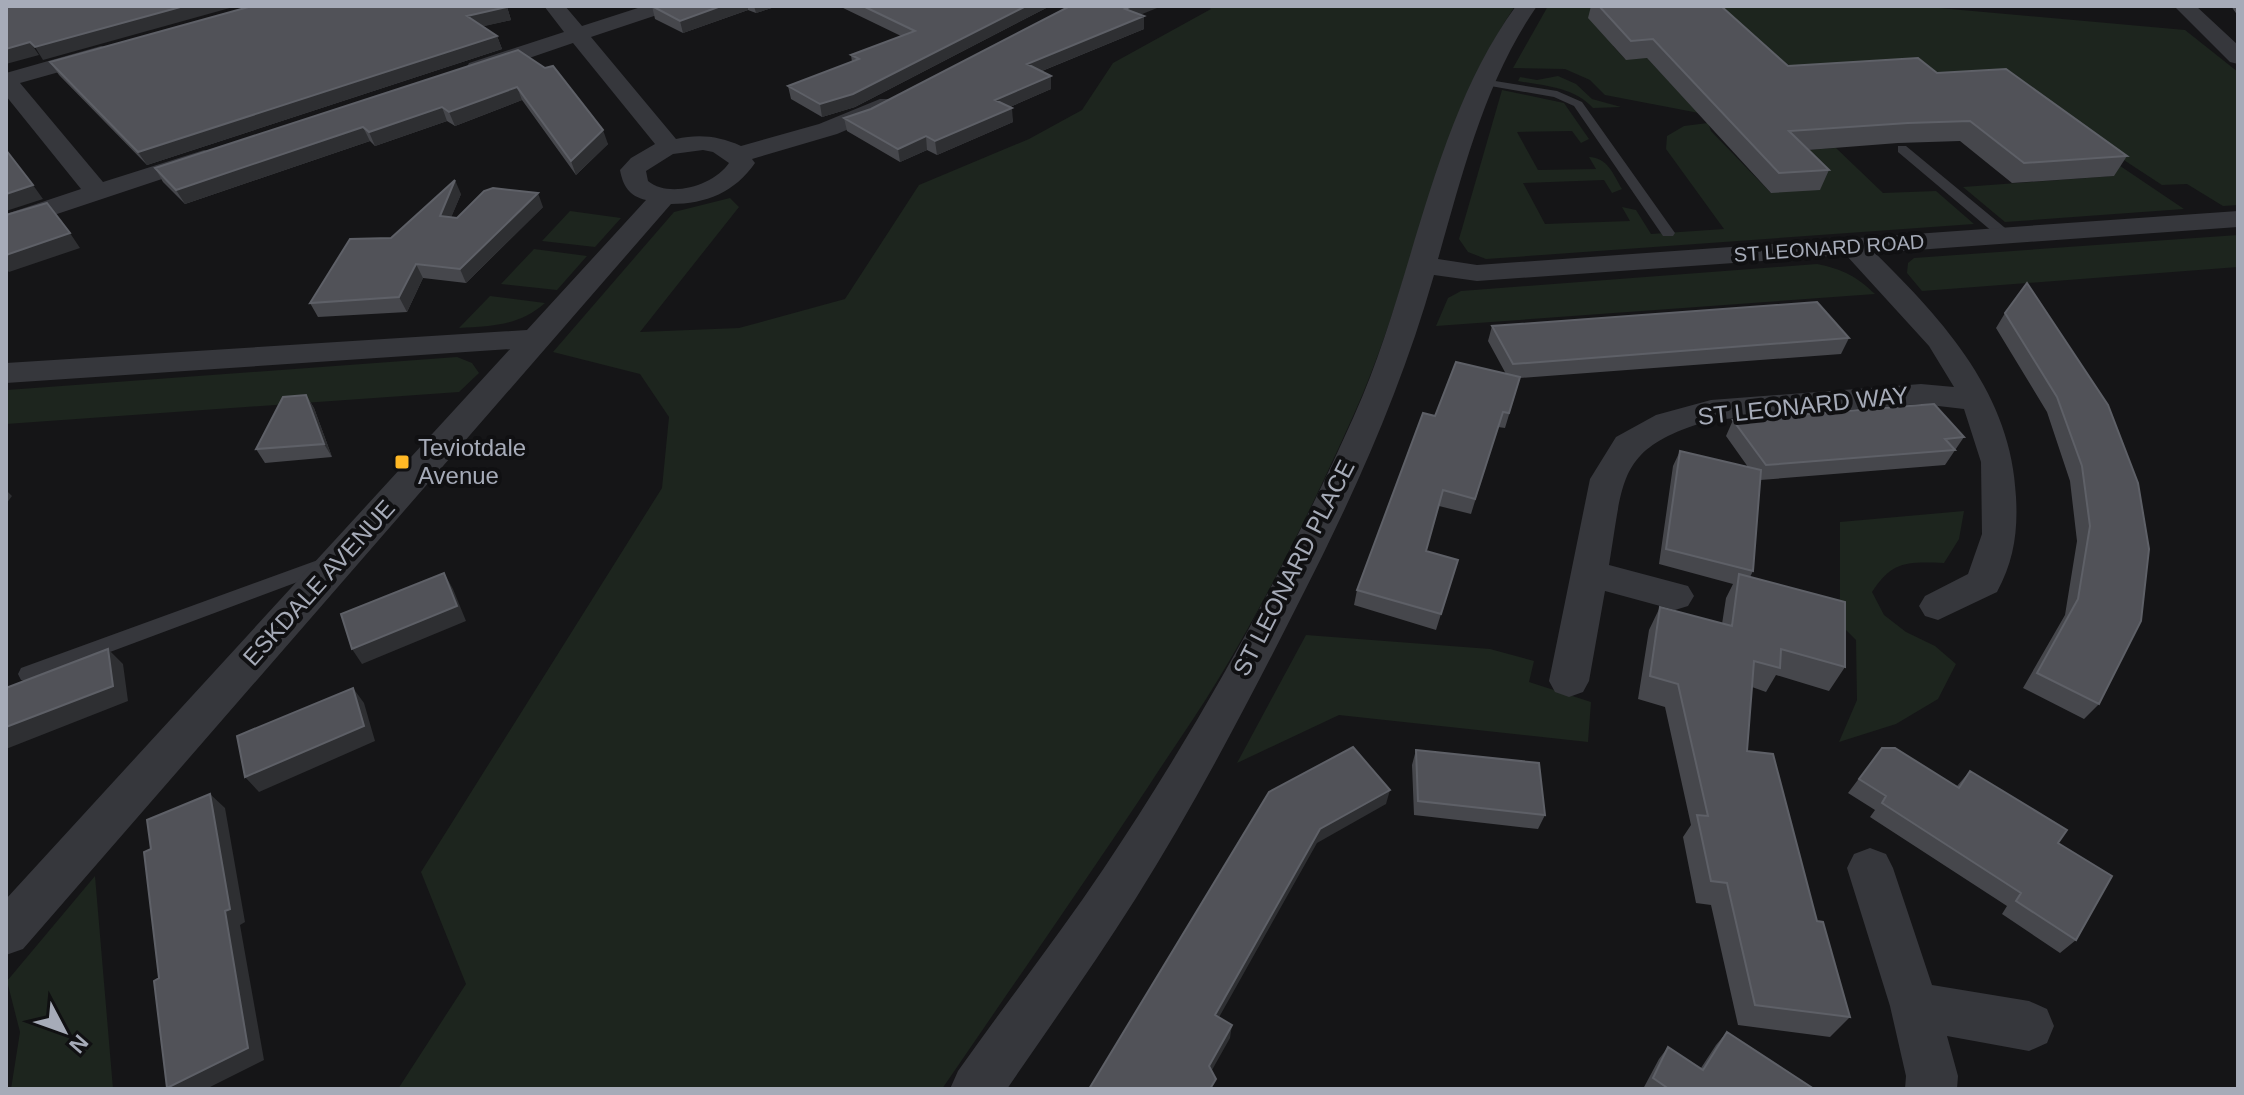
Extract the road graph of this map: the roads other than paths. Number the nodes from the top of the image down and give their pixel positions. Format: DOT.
graph roads {
  1 [pos="554,6"];
  2 [pos="665,6"];
  3 [pos="1527,6"];
  4 [pos="2184,6"];
  5 [pos="578,34"];
  6 [pos="124,47"];
  7 [pos="2238,57"];
  8 [pos="458,74"];
  9 [pos="6,80"];
  10 [pos="1483,82"];
  11 [pos="915,91"];
  12 [pos="670,147"];
  13 [pos="233,148"];
  14 [pos="1902,149"];
  15 [pos="738,155"];
  16 [pos="97,192"];
  17 [pos="664,196"];
  18 [pos="2238,219"];
  19 [pos="6,223"];
  20 [pos="1668,233"];
  21 [pos="2005,235"];
  22 [pos="1853,247"];
  23 [pos="1421,265"];
  24 [pos="537,338"];
  25 [pos="6,373"];
  26 [pos="1977,400"];
  27 [pos="340,560"];
  28 [pos="1589,573"];
  29 [pos="1675,596"];
  30 [pos="1938,606"];
  31 [pos="28,674"];
  32 [pos="1569,681"];
  33 [pos="1870,868"];
  34 [pos="6,933"];
  35 [pos="1915,1006"];
  36 [pos="2029,1026"];
  37 [pos="976,1089"];
  38 [pos="1931,1089"];
  1 -- 5 [label="street"];
  2 -- 5 [label="street"];
  3 -- 10 [label="street, ST LEONARD PLACE"];
  4 -- 7 [label="street"];
  5 -- 8 [label="street"];
  5 -- 12 [label="street"];
  6 -- 9 [label="street"];
  9 -- 16 [label="street"];
  10 -- 20 [label="lane"];
  10 -- 23 [label="street, ST LEONARD PLACE"];
  11 -- 15 [label="street"];
  12 -- 15 [label="street"];
  12 -- 17 [label="street"];
  13 -- 16 [label="street"];
  14 -- 21 [label="lane"];
  15 -- 17 [label="street"];
  16 -- 19 [label="street"];
  17 -- 24 [label="street, ESKDALE AVENUE"];
  18 -- 21 [label="street, ST LEONARD ROAD"];
  21 -- 22 [label="street, ST LEONARD ROAD"];
  22 -- 23 [label="street, ST LEONARD ROAD"];
  22 -- 26 [label="street"];
  23 -- 37 [label="street, ST LEONARD PLACE"];
  24 -- 25 [label="street"];
  24 -- 27 [label="street, ESKDALE AVENUE"];
  26 -- 28 [label="street, ST LEONARD WAY"];
  26 -- 30 [label="street"];
  27 -- 31 [label="lane"];
  27 -- 34 [label="street, ESKDALE AVENUE"];
  28 -- 29 [label="street"];
  28 -- 32 [label="street, ST LEONARD WAY"];
  33 -- 35 [label="street"];
  35 -- 36 [label="street"];
  35 -- 38 [label="street"];
}
